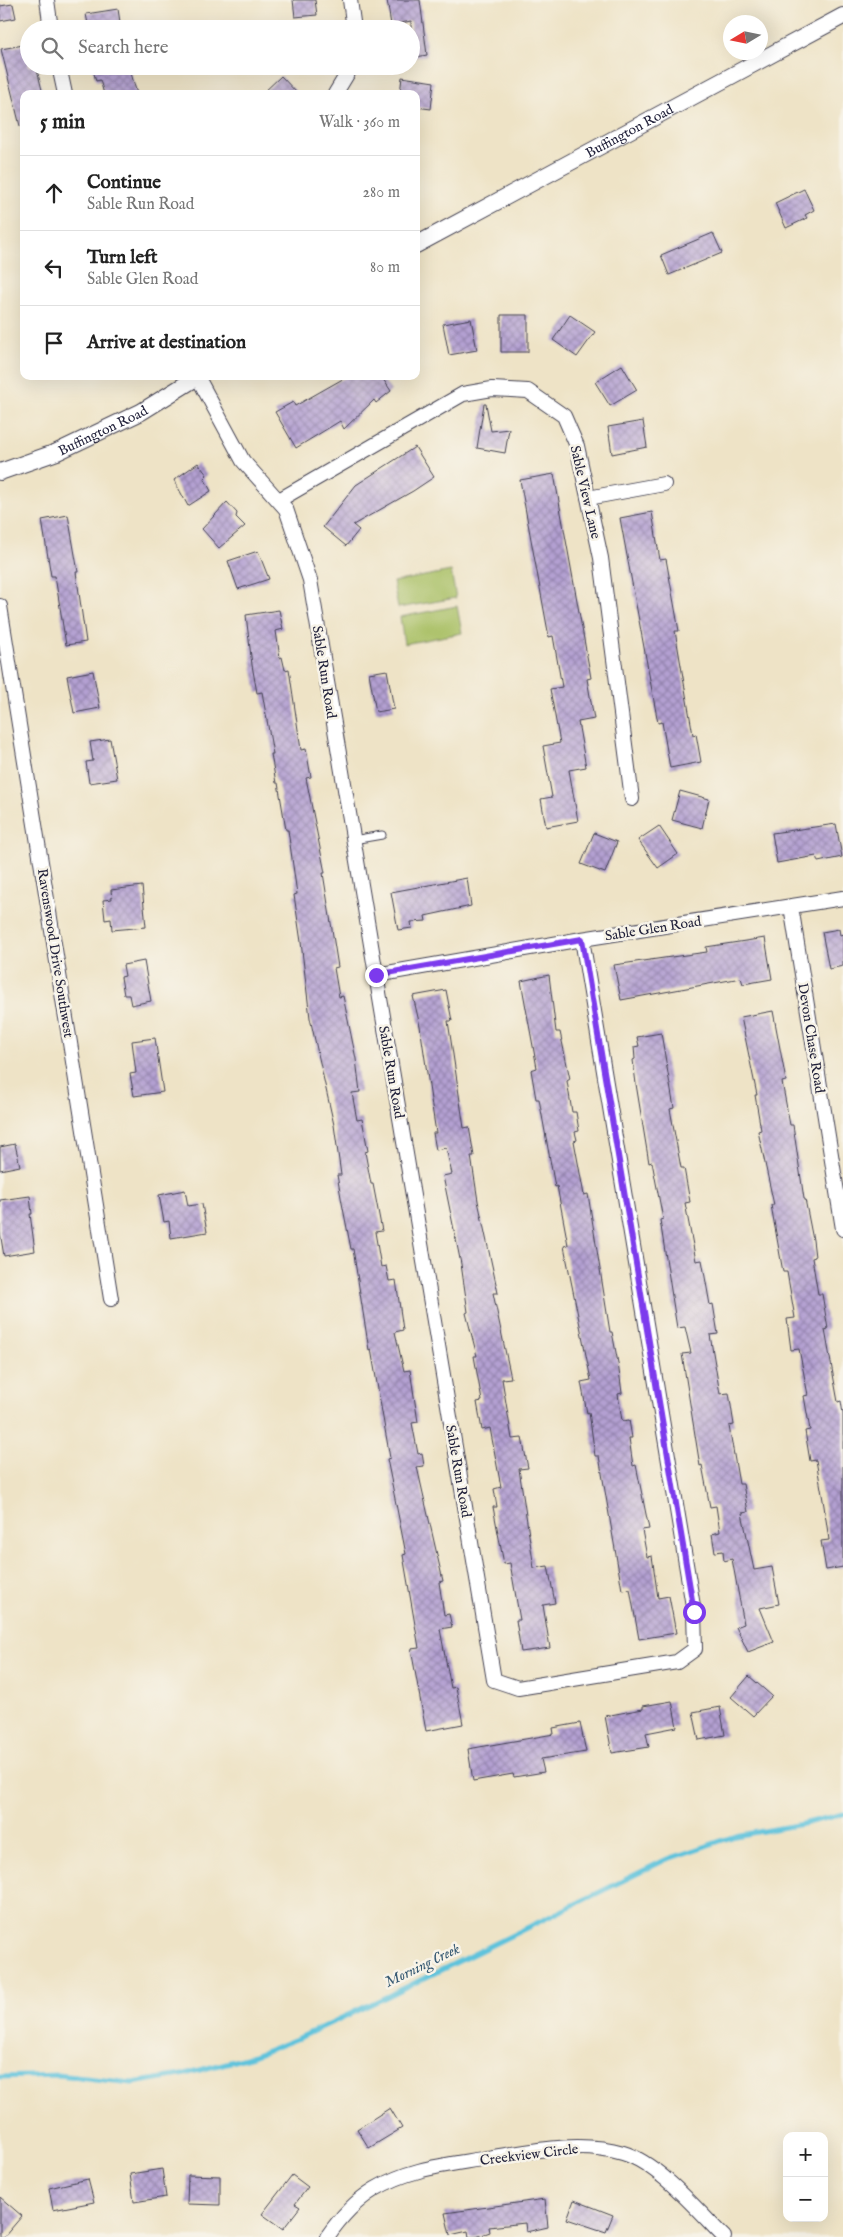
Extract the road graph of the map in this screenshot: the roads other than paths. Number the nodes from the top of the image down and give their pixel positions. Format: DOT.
graph roads {
  1 [pos="46,0"];
  2 [pos="350,0"];
  3 [pos="843,16"];
  4 [pos="49,20"];
  5 [pos="353,20"];
  6 [pos="61,75"];
  7 [pos="347,75"];
  8 [pos="64,90"];
  9 [pos="337,90"];
  10 [pos="420,243"];
  11 [pos="193,380"];
  12 [pos="200,380"];
  13 [pos="0,472"];
  14 [pos="664,484"];
  15 [pos="588,498"];
  16 [pos="279,500"];
  17 [pos="0,606"];
  18 [pos="632,799"];
  19 [pos="382,836"];
  20 [pos="353,840"];
  21 [pos="843,898"];
  22 [pos="791,906"];
  23 [pos="582,939"];
  24 [pos="376,975"];
  25 [pos="843,1228"];
  26 [pos="111,1299"];
  27 [pos="327,2237"];
  28 [pos="724,2237"];
  1 -- 4 [label="street"];
  2 -- 5 [label="street"];
  3 -- 10 [label="street, Buffington Road"];
  6 -- 8 [label="street"];
  7 -- 9 [label="street"];
  11 -- 13 [label="street, Buffington Road"];
  12 -- 16 [label="street, Sable Run Road"];
  14 -- 15 [label="street"];
  15 -- 16 [label="street, Sable View Lane"];
  15 -- 18 [label="street, Sable View Lane"];
  16 -- 20 [label="street, Sable Run Road"];
  17 -- 26 [label="street, Ravenswood Drive Southwest"];
  19 -- 20 [label="lane"];
  20 -- 24 [label="street, Sable Run Road"];
  21 -- 22 [label="street, Sable Glen Road"];
  22 -- 23 [label="street, Sable Glen Road"];
  22 -- 25 [label="street, Devon Chase Road"];
  23 -- 24 [label="street, Sable Glen Road"];
  23 -- 24 [label="street, Sable Run Road"];
  27 -- 28 [label="street, Creekview Circle"];
}
